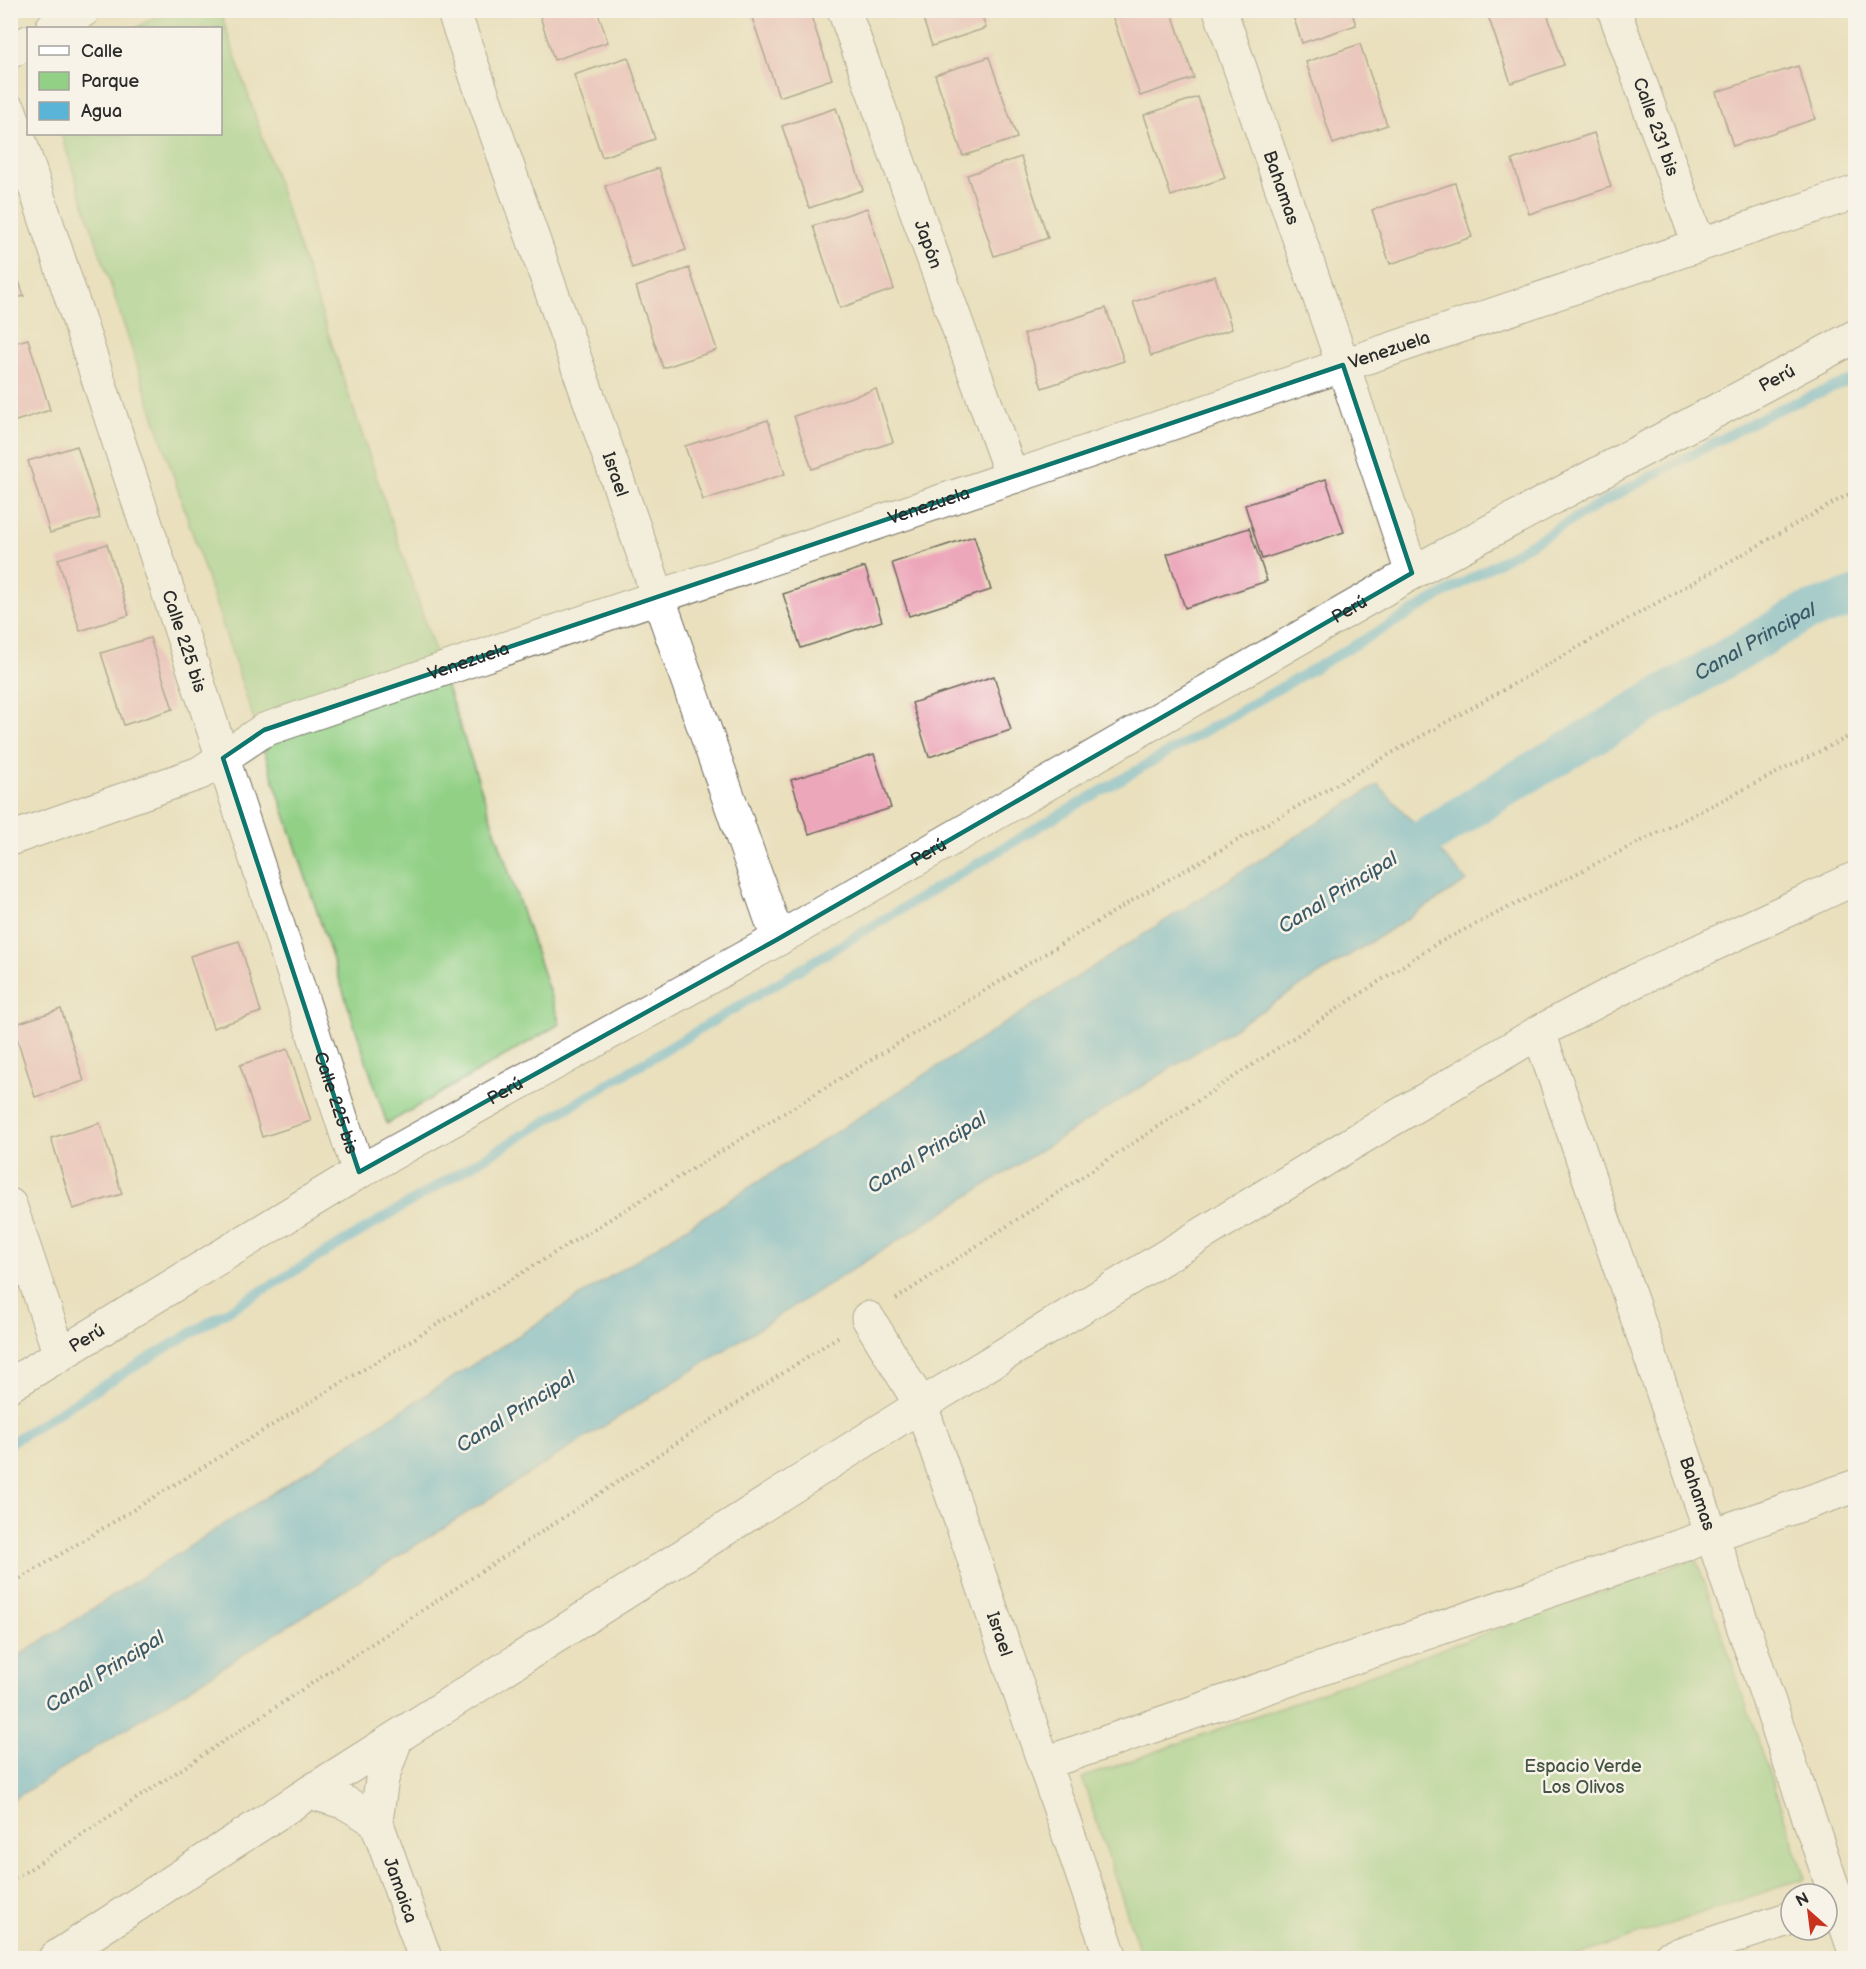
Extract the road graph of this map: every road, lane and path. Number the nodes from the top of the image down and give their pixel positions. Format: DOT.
graph roads {
  1 [pos="84,10"];
  2 [pos="453,10"];
  3 [pos="844,10"];
  4 [pos="1220,10"];
  5 [pos="1614,10"];
  6 [pos="54,27"];
  7 [pos="27,43"];
  8 [pos="10,52"];
  9 [pos="10,111"];
  10 [pos="1856,192"];
  11 [pos="1699,245"];
  12 [pos="1856,336"];
  13 [pos="1343,366"];
  14 [pos="1012,477"];
  15 [pos="1856,490"];
  16 [pos="1412,573"];
  17 [pos="659,597"];
  18 [pos="1856,733"];
  19 [pos="223,758"];
  20 [pos="10,839"];
  21 [pos="1856,878"];
  22 [pos="778,939"];
  23 [pos="1539,1032"];
  24 [pos="359,1172"];
  25 [pos="10,1205"];
  26 [pos="868,1318"];
  27 [pos="60,1356"];
  28 [pos="10,1386"];
  29 [pos="921,1406"];
  30 [pos="1856,1486"];
  31 [pos="1712,1535"];
  32 [pos="10,1585"];
  33 [pos="396,1739"];
  34 [pos="1045,1763"];
  35 [pos="310,1791"];
  36 [pos="376,1821"];
  37 [pos="10,1882"];
  38 [pos="1840,1902"];
  39 [pos="1779,1922"];
  40 [pos="1856,1955"];
  41 [pos="56,1959"];
  42 [pos="425,1959"];
  43 [pos="1111,1959"];
  44 [pos="1668,1959"];
  1 -- 6 [label="street"];
  2 -- 17 [label="street, Israel"];
  3 -- 14 [label="street, Japón"];
  4 -- 13 [label="street, Bahamas"];
  5 -- 11 [label="street, Calle 231 bis"];
  7 -- 8 [label="street"];
  9 -- 19 [label="street, Calle 225 bis"];
  10 -- 11 [label="street, Venezuela"];
  11 -- 13 [label="street, Venezuela"];
  12 -- 16 [label="street, Perú"];
  13 -- 14 [label="street, Venezuela"];
  13 -- 16 [label="street, Bahamas"];
  14 -- 17 [label="street, Venezuela"];
  15 -- 32 [label="path"];
  16 -- 22 [label="street, Perú"];
  17 -- 19 [label="street, Venezuela"];
  17 -- 22 [label="street, Israel"];
  18 -- 26 [label="path"];
  19 -- 20 [label="street, Venezuela"];
  19 -- 24 [label="street, Calle 225 bis"];
  21 -- 23 [label="street"];
  22 -- 24 [label="street, Perú"];
  23 -- 29 [label="street"];
  23 -- 31 [label="street, Bahamas"];
  24 -- 27 [label="street, Perú"];
  25 -- 27 [label="street"];
  26 -- 29 [label="street, Israel"];
  26 -- 37 [label="path"];
  27 -- 28 [label="street, Perú"];
  29 -- 33 [label="street"];
  29 -- 34 [label="street, Israel"];
  30 -- 31 [label="street"];
  31 -- 34 [label="street"];
  31 -- 38 [label="street, Bahamas"];
  33 -- 35 [label="street"];
  33 -- 36 [label="street, Jamaica"];
  34 -- 43 [label="street, Israel"];
  35 -- 36 [label="street"];
  35 -- 41 [label="street"];
  36 -- 42 [label="street, Jamaica"];
  38 -- 40 [label="street, Bahamas"];
  39 -- 44 [label="street"];
}
